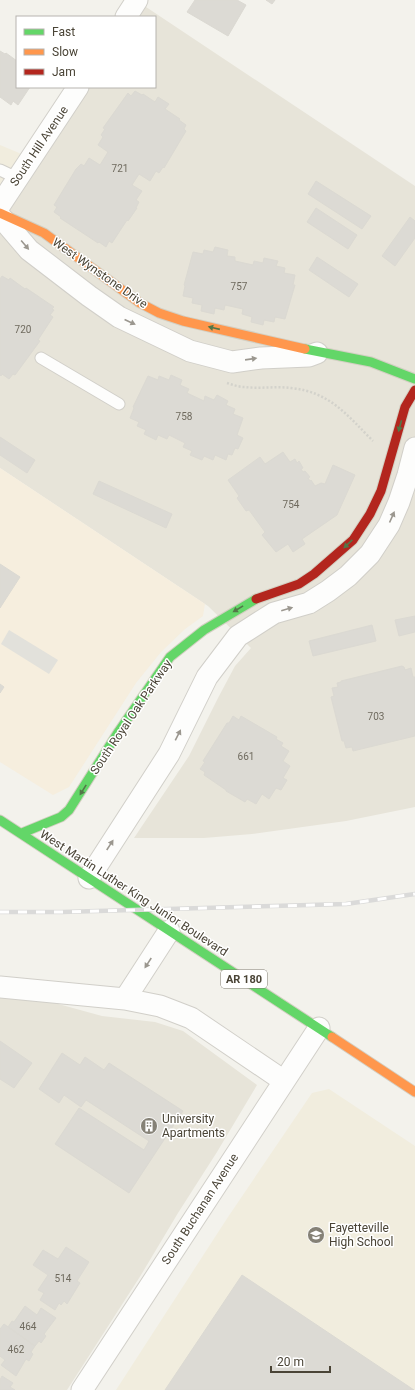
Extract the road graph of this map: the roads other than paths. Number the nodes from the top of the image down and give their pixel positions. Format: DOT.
graph roads {
  1 [pos="137,0"];
  2 [pos="127,16"];
  3 [pos="77,88"];
  4 [pos="9,174"];
  5 [pos="0,204"];
  6 [pos="0,214"];
  7 [pos="320,352"];
  8 [pos="41,358"];
  9 [pos="415,379"];
  10 [pos="415,390"];
  11 [pos="119,404"];
  12 [pos="415,448"];
  13 [pos="0,820"];
  14 [pos="22,833"];
  15 [pos="89,878"];
  16 [pos="169,930"];
  17 [pos="0,987"];
  18 [pos="125,1000"];
  19 [pos="319,1028"];
  20 [pos="284,1081"];
  21 [pos="415,1092"];
  22 [pos="82,1390"];
  1 -- 2 [label="street"];
  3 -- 4 [label="street, South Hill Avenue"];
  4 -- 5 [label="street, South Hill Avenue"];
  7 -- 6 [label="street, West Wynstone Drive, one-way"];
  6 -- 7 [label="street, West Wynstone Drive, one-way"];
  7 -- 9 [label="street, West Wynstone Drive"];
  8 -- 11 [label="lane"];
  10 -- 14 [label="street, South Royal Oak Parkway, one-way"];
  15 -- 12 [label="street, one-way"];
  13 -- 14 [label="street, West Martin Luther King Junior Boulevard / AR 180"];
  14 -- 15 [label="street, West Martin Luther King Junior Boulevard / AR 180"];
  15 -- 16 [label="street, West Martin Luther King Junior Boulevard / AR 180"];
  16 -- 18 [label="street, one-way"];
  16 -- 19 [label="street, West Martin Luther King Junior Boulevard / AR 180"];
  17 -- 18 [label="street"];
  18 -- 20 [label="street"];
  19 -- 20 [label="street, South Buchanan Avenue"];
  19 -- 21 [label="street, West Martin Luther King Junior Boulevard / AR 180"];
  20 -- 22 [label="street, South Buchanan Avenue"];
}
